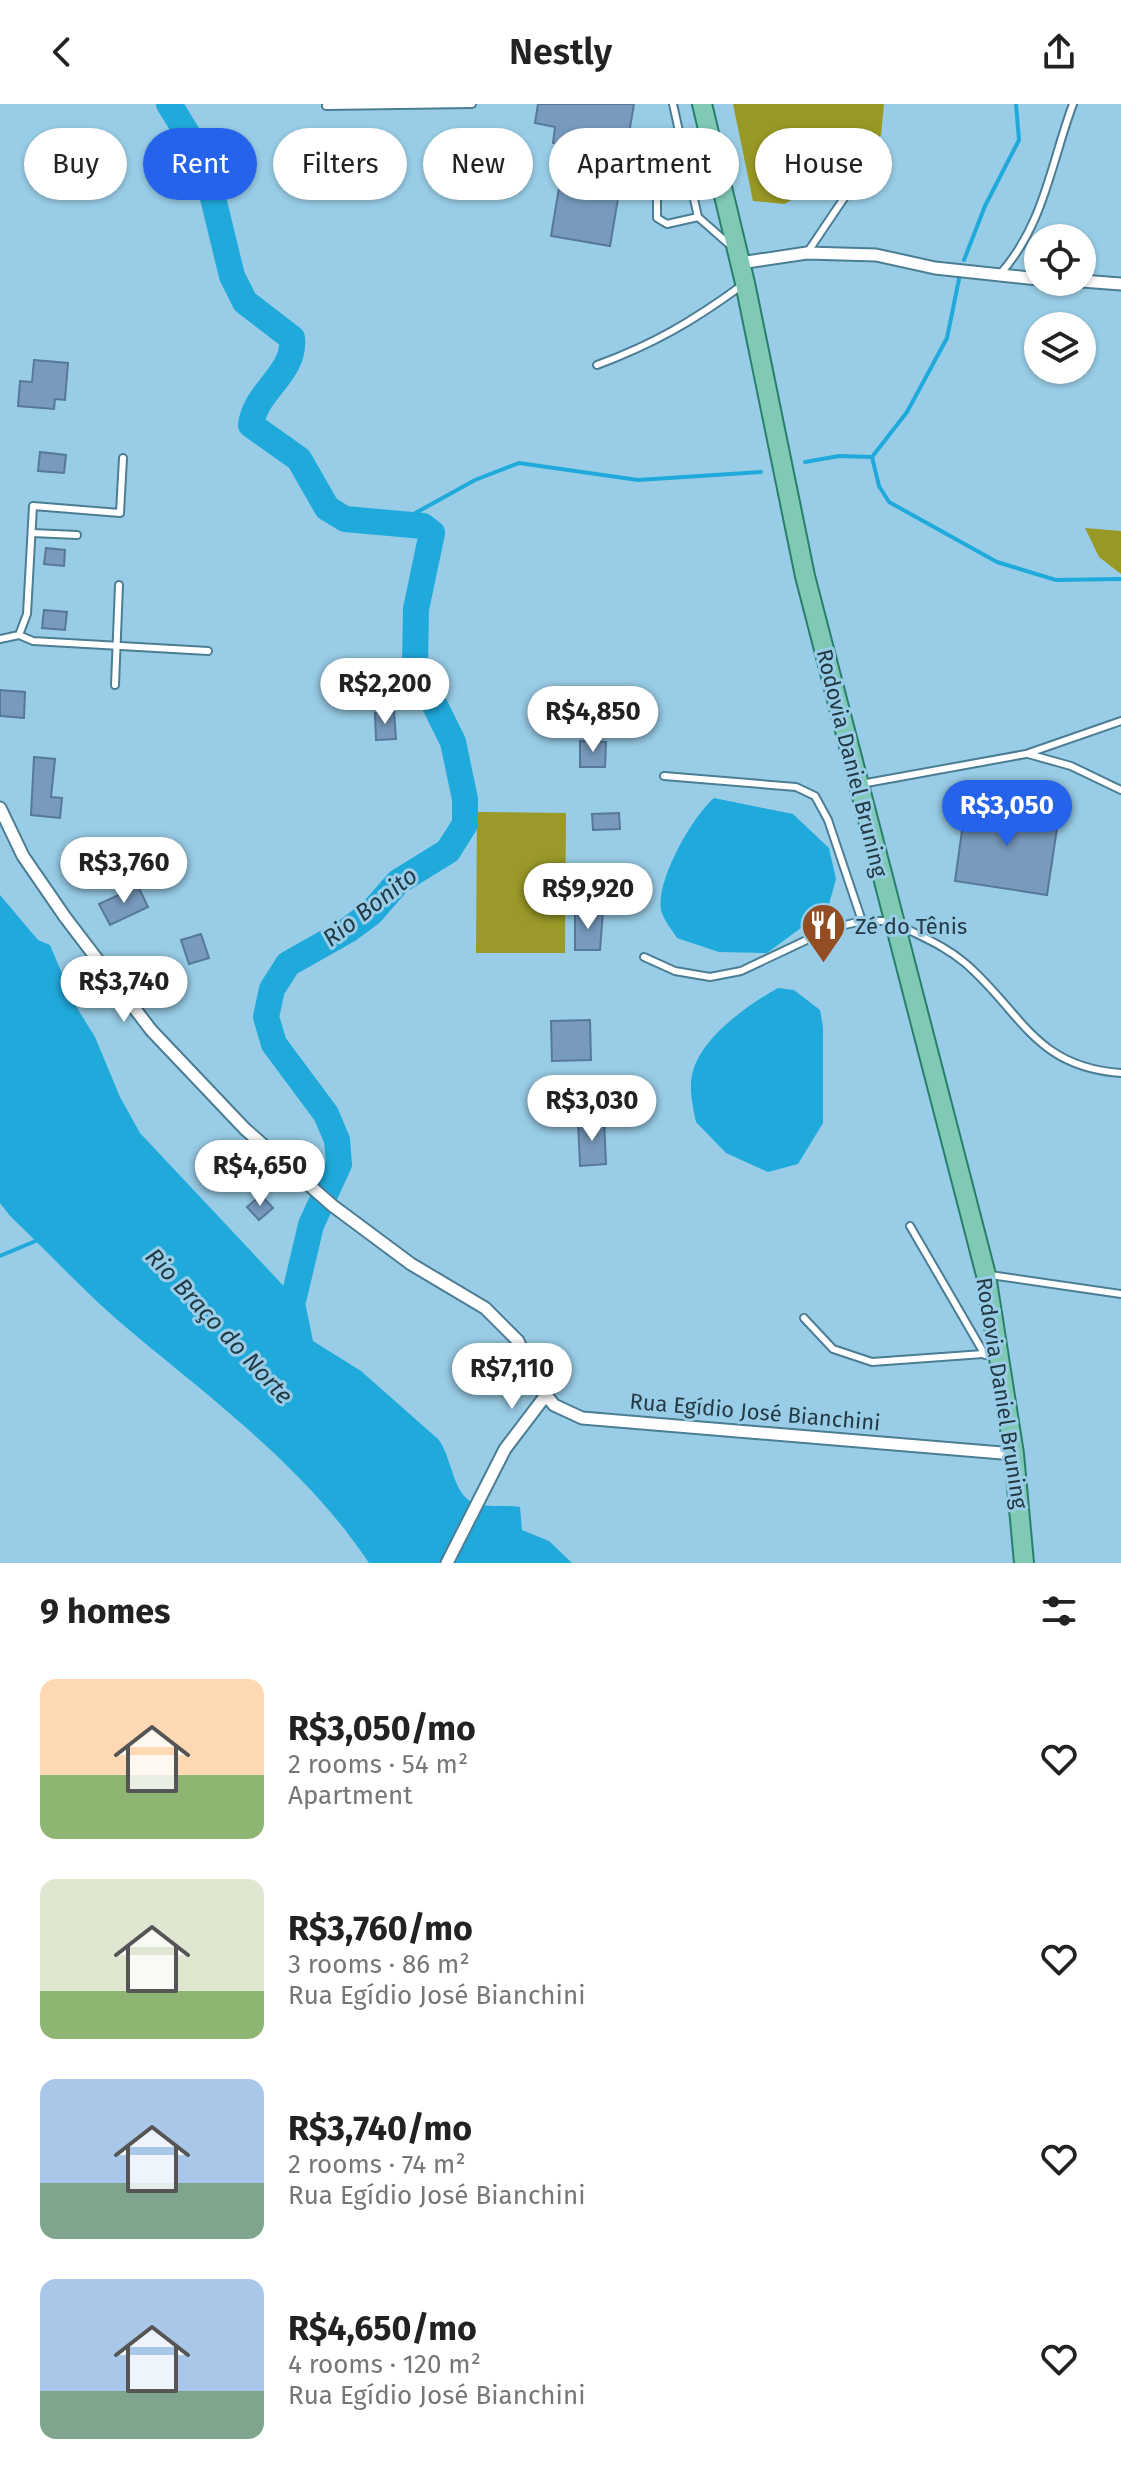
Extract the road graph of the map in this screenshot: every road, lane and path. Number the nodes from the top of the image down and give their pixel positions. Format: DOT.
graph roads {
  1 [pos="472,104"];
  2 [pos="673,104"];
  3 [pos="702,104"];
  4 [pos="1073,104"];
  5 [pos="326,106"];
  6 [pos="678,128"];
  7 [pos="708,128"];
  8 [pos="658,200"];
  9 [pos="694,200"];
  10 [pos="725,200"];
  11 [pos="843,200"];
  12 [pos="698,217"];
  13 [pos="807,253"];
  14 [pos="738,256"];
  15 [pos="998,277"];
  16 [pos="1024,278"];
  17 [pos="1096,282"];
  18 [pos="745,283"];
  19 [pos="1121,284"];
  20 [pos="597,365"];
  21 [pos="123,458"];
  22 [pos="32,533"];
  23 [pos="77,535"];
  24 [pos="119,585"];
  25 [pos="19,635"];
  26 [pos="0,639"];
  27 [pos="116,646"];
  28 [pos="208,651"];
  29 [pos="115,685"];
  30 [pos="1121,721"];
  31 [pos="1026,754"];
  32 [pos="664,776"];
  33 [pos="858,785"];
  34 [pos="1121,790"];
  35 [pos="0,808"];
  36 [pos="862,921"];
  37 [pos="893,921"];
  38 [pos="644,957"];
  39 [pos="1121,1073"];
  40 [pos="910,1226"];
  41 [pos="986,1275"];
  42 [pos="1119,1296"];
  43 [pos="804,1318"];
  44 [pos="991,1354"];
  45 [pos="546,1395"];
  46 [pos="1014,1454"];
  47 [pos="447,1563"];
  48 [pos="1024,1563"];
  1 -- 5 [label="lane"];
  2 -- 6 [label="lane"];
  3 -- 7 [label="main road, Rodovia Daniel Bruning"];
  4 -- 15 [label="lane"];
  8 -- 12 [label="lane"];
  9 -- 12 [label="lane"];
  10 -- 14 [label="main road, Rodovia Daniel Bruning"];
  11 -- 13 [label="lane"];
  12 -- 14 [label="lane"];
  13 -- 14 [label="street"];
  13 -- 15 [label="street"];
  14 -- 18 [label="main road, Rodovia Daniel Bruning"];
  15 -- 16 [label="street"];
  17 -- 19 [label="street"];
  18 -- 20 [label="lane"];
  18 -- 33 [label="main road, Rodovia Daniel Bruning"];
  21 -- 22 [label="lane"];
  22 -- 23 [label="lane"];
  22 -- 25 [label="lane"];
  24 -- 27 [label="lane"];
  25 -- 26 [label="lane"];
  25 -- 27 [label="lane"];
  27 -- 28 [label="lane"];
  27 -- 29 [label="lane"];
  30 -- 31 [label="lane"];
  31 -- 33 [label="lane"];
  31 -- 34 [label="lane"];
  32 -- 36 [label="lane"];
  33 -- 37 [label="main road, Rodovia Daniel Bruning"];
  35 -- 45 [label="street, Rua Egídio José Bianchini"];
  36 -- 37 [label="lane"];
  36 -- 38 [label="lane"];
  37 -- 39 [label="lane"];
  37 -- 41 [label="main road, Rodovia Daniel Bruning"];
  40 -- 44 [label="lane"];
  41 -- 42 [label="lane"];
  41 -- 44 [label="main road, Rodovia Daniel Bruning"];
  43 -- 44 [label="lane"];
  44 -- 46 [label="main road, Rodovia Daniel Bruning"];
  45 -- 46 [label="street, Rua Egídio José Bianchini"];
  45 -- 47 [label="street"];
  46 -- 48 [label="main road, Rodovia Daniel Bruning"];
}
